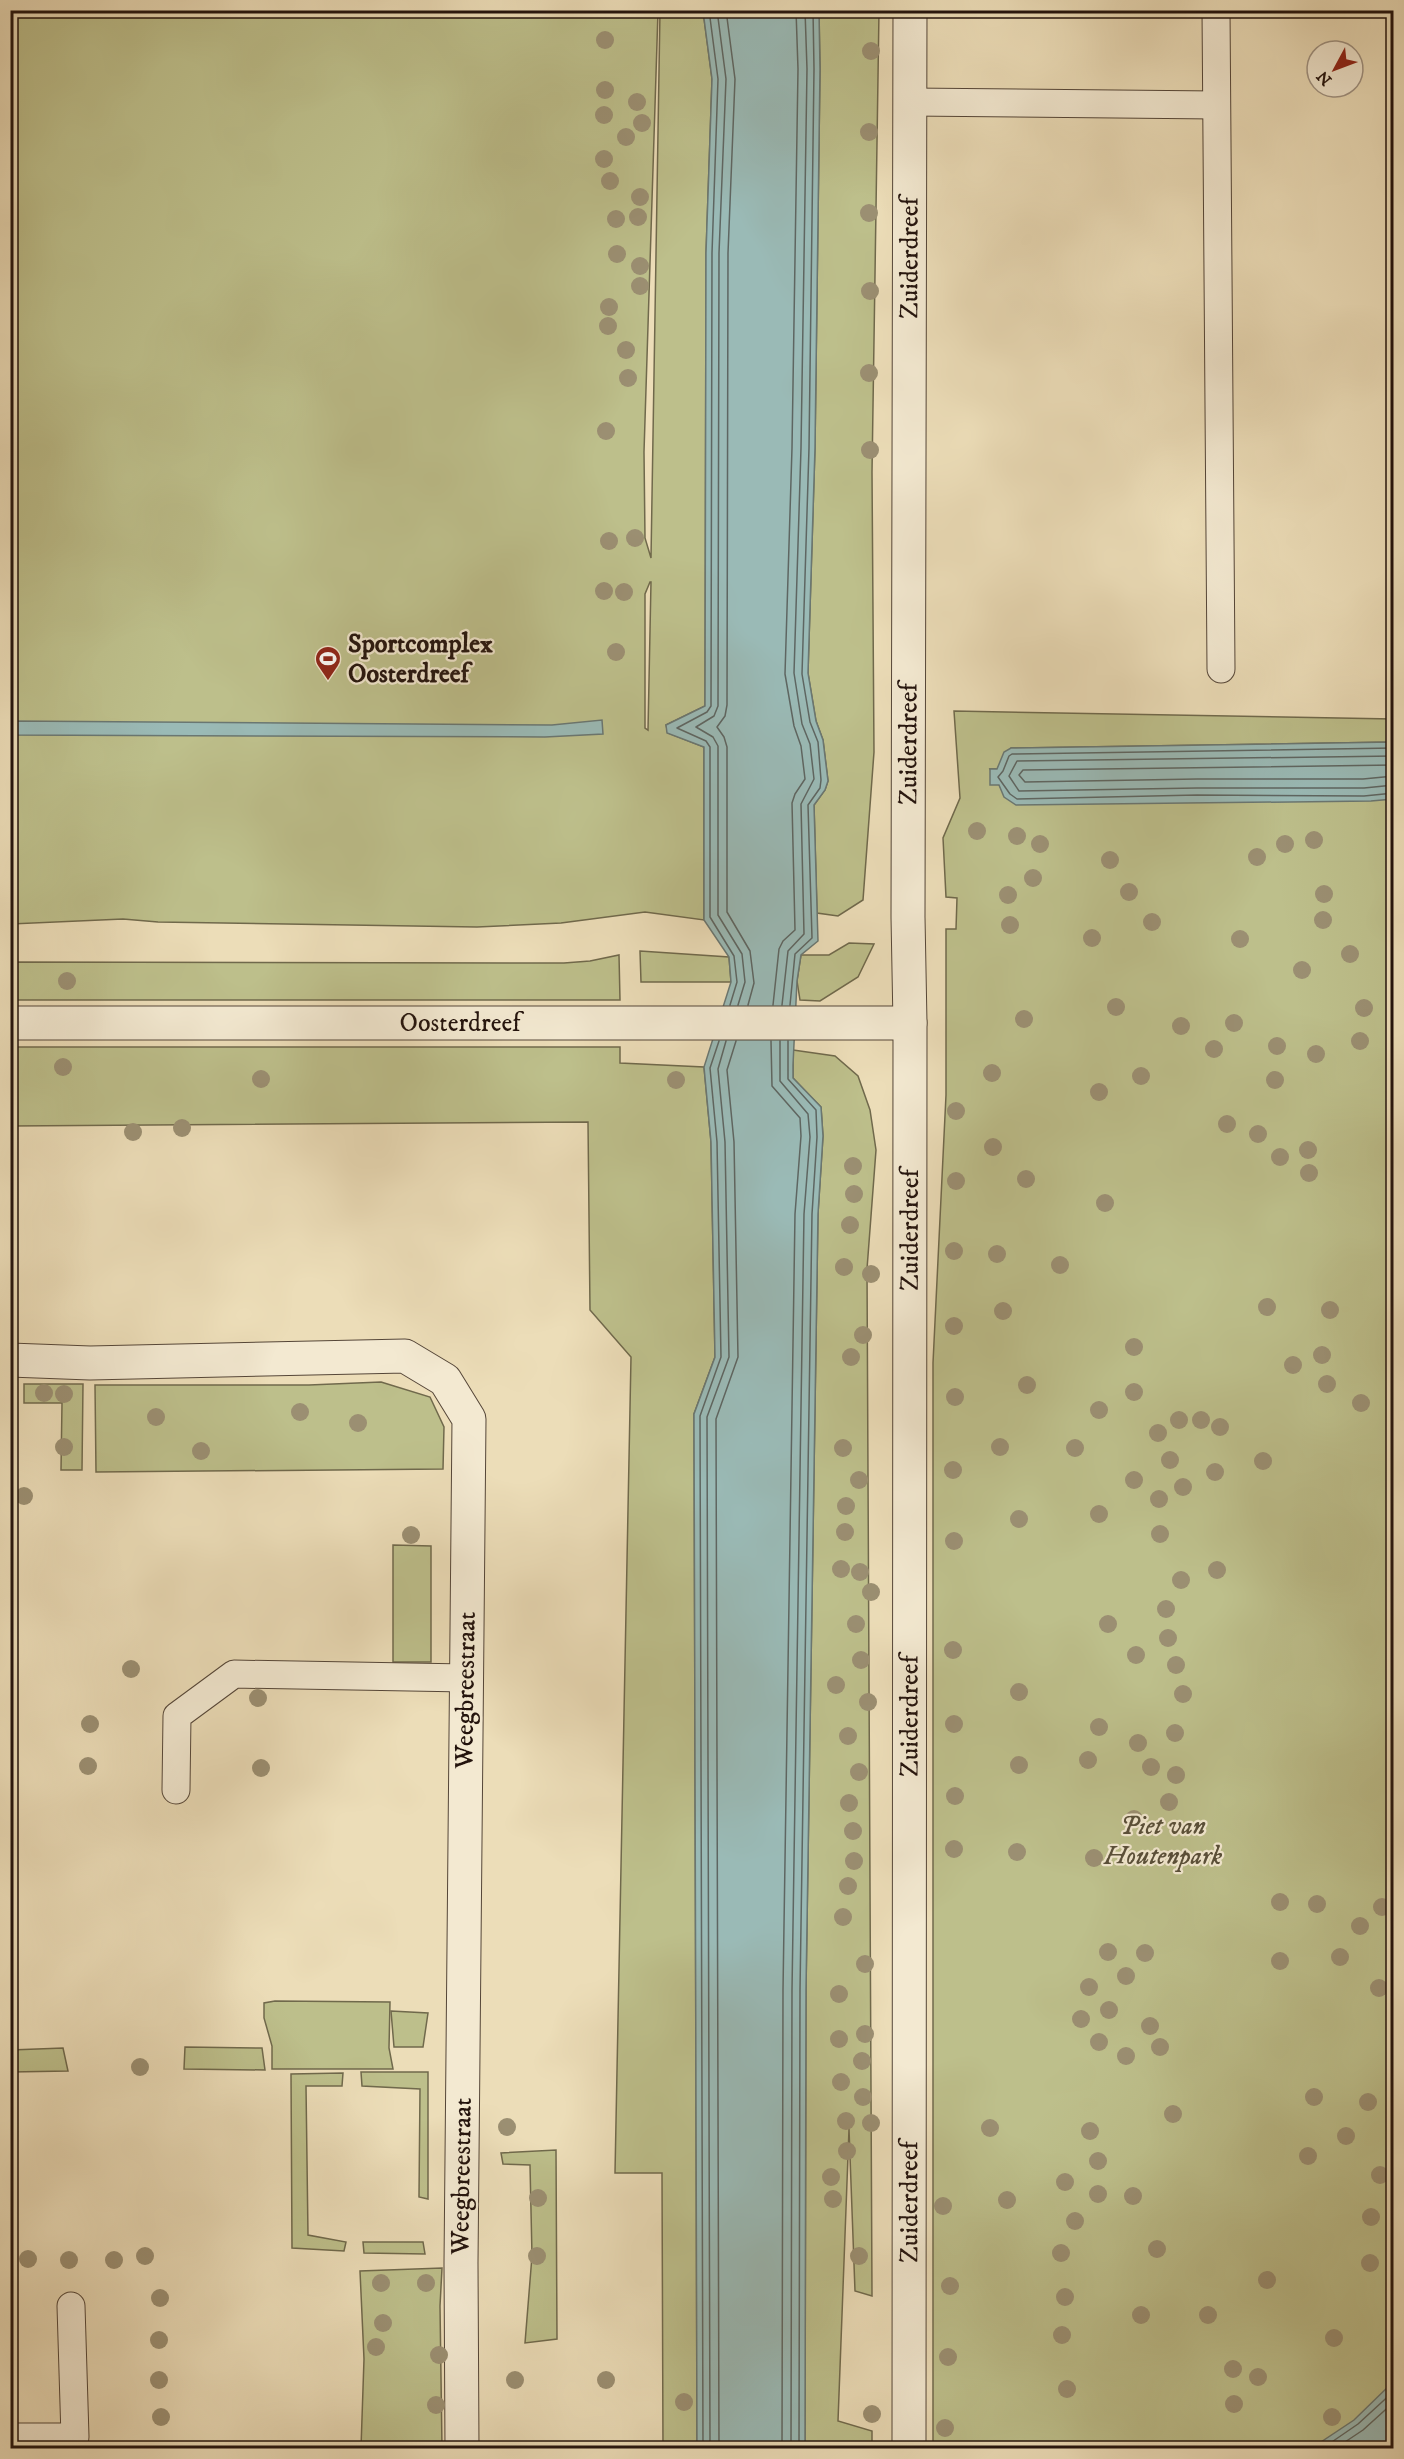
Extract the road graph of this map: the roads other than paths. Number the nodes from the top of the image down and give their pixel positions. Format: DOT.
graph roads {
  1 [pos="910,10"];
  2 [pos="1215,10"];
  3 [pos="910,102"];
  4 [pos="1216,105"];
  5 [pos="1221,669"];
  6 [pos="10,1023"];
  7 [pos="910,1023"];
  8 [pos="10,1360"];
  9 [pos="466,1678"];
  10 [pos="176,1790"];
  11 [pos="71,2306"];
  12 [pos="10,2437"];
  13 [pos="462,2448"];
  14 [pos="909,2448"];
  1 -- 3 [label="street, Zuiderdreef"];
  2 -- 4 [label="lane"];
  3 -- 4 [label="lane"];
  3 -- 7 [label="street, Zuiderdreef"];
  4 -- 5 [label="lane"];
  6 -- 7 [label="street, Oosterdreef"];
  7 -- 14 [label="street, Zuiderdreef"];
  8 -- 9 [label="street, Weegbreestraat"];
  9 -- 10 [label="lane"];
  9 -- 13 [label="street, Weegbreestraat"];
  11 -- 12 [label="lane"];
}
